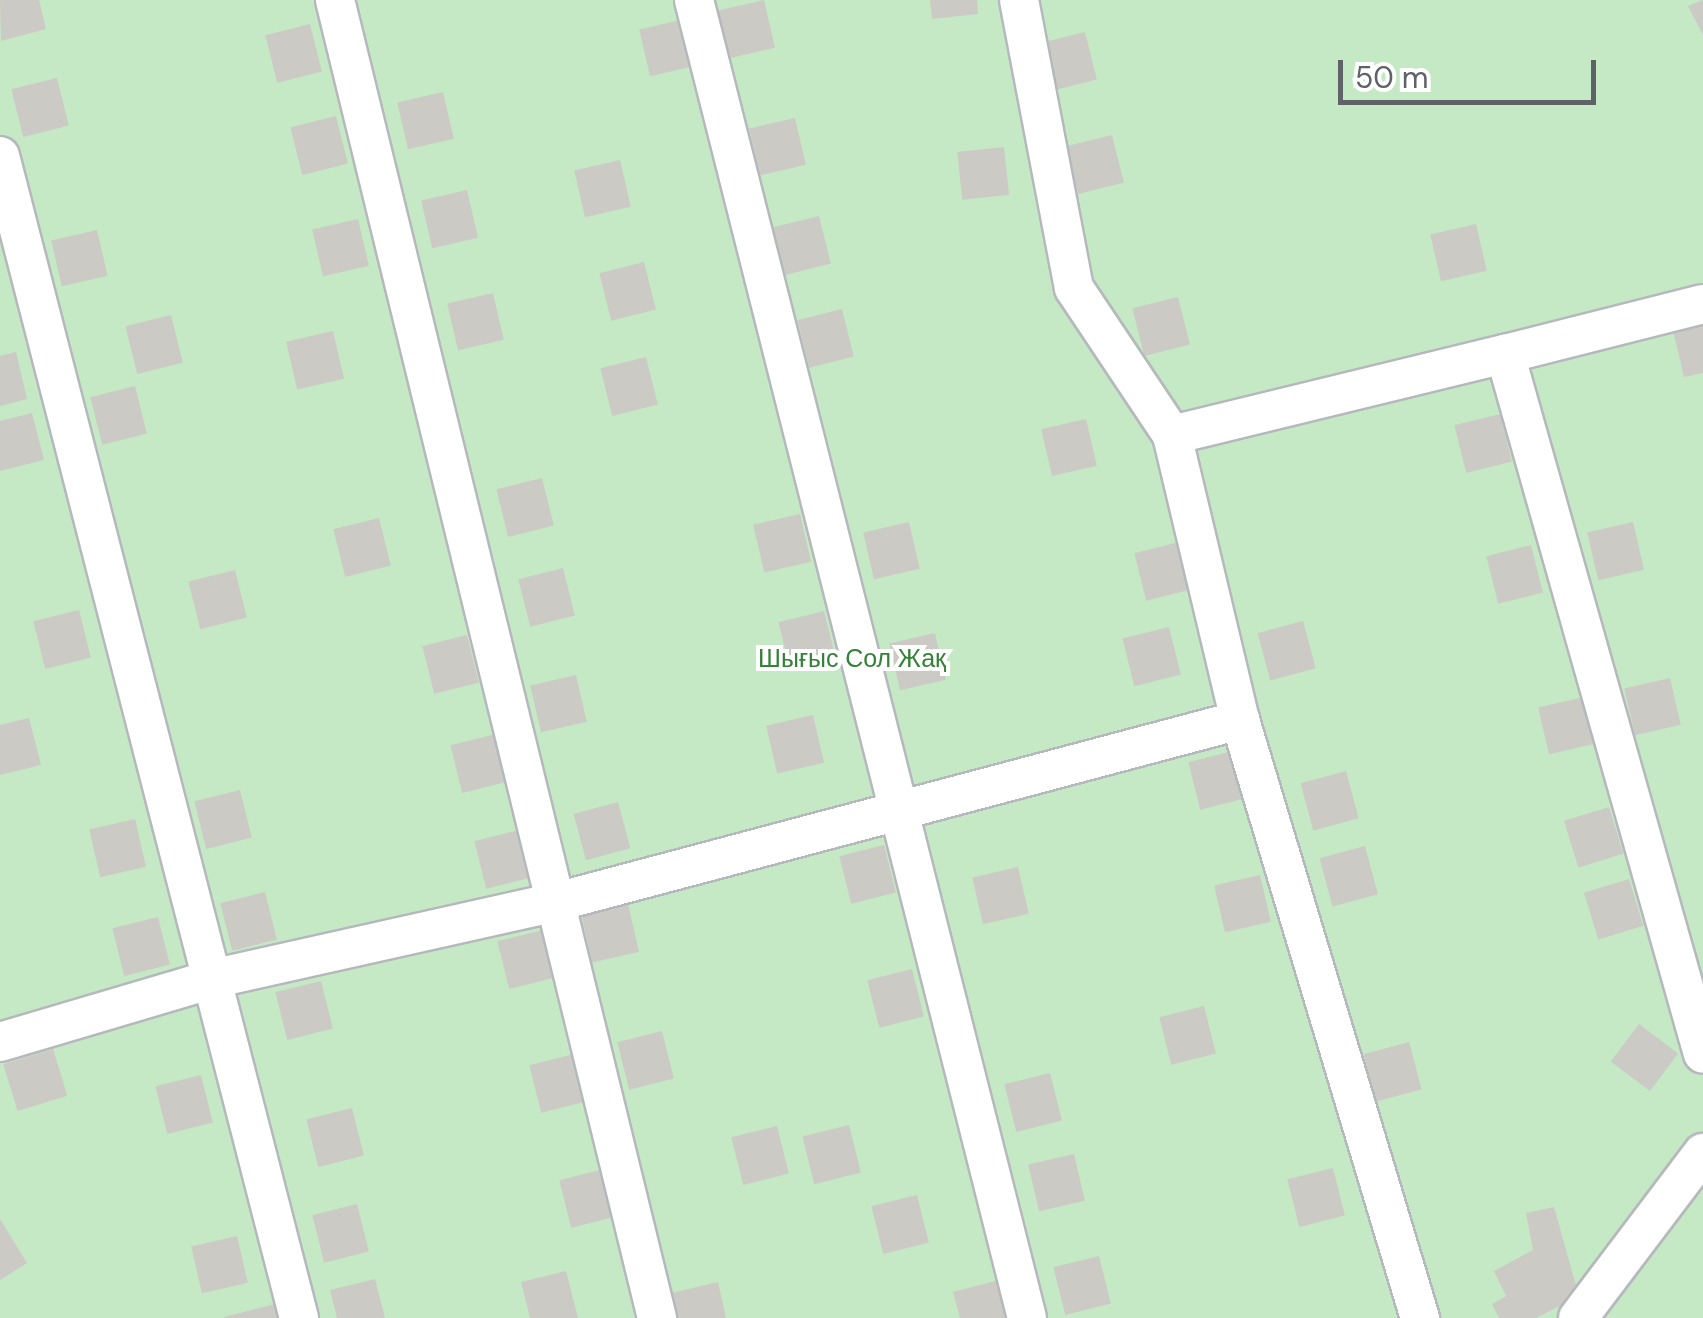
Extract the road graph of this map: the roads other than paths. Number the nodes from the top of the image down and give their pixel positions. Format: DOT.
graph roads {
  1 [pos="334,0"];
  2 [pos="694,0"];
  3 [pos="1019,0"];
  4 [pos="0,156"];
  5 [pos="1703,304"];
  6 [pos="1504,354"];
  7 [pos="1172,435"];
  8 [pos="1240,720"];
  9 [pos="903,804"];
  10 [pos="560,901"];
  11 [pos="216,978"];
  12 [pos="0,1042"];
  13 [pos="1703,1054"];
  14 [pos="1703,1152"];
  15 [pos="299,1318"];
  16 [pos="658,1318"];
  17 [pos="1027,1318"];
  18 [pos="1420,1318"];
  19 [pos="1578,1318"];
  1 -- 10 [label="street"];
  2 -- 9 [label="street"];
  3 -- 7 [label="street"];
  4 -- 11 [label="street"];
  5 -- 6 [label="street"];
  6 -- 7 [label="street"];
  6 -- 13 [label="street"];
  7 -- 8 [label="street"];
  8 -- 9 [label="street"];
  8 -- 18 [label="street"];
  9 -- 10 [label="street"];
  9 -- 17 [label="street"];
  10 -- 11 [label="street"];
  10 -- 16 [label="street"];
  11 -- 12 [label="street"];
  11 -- 15 [label="street"];
  14 -- 19 [label="street"];
}
